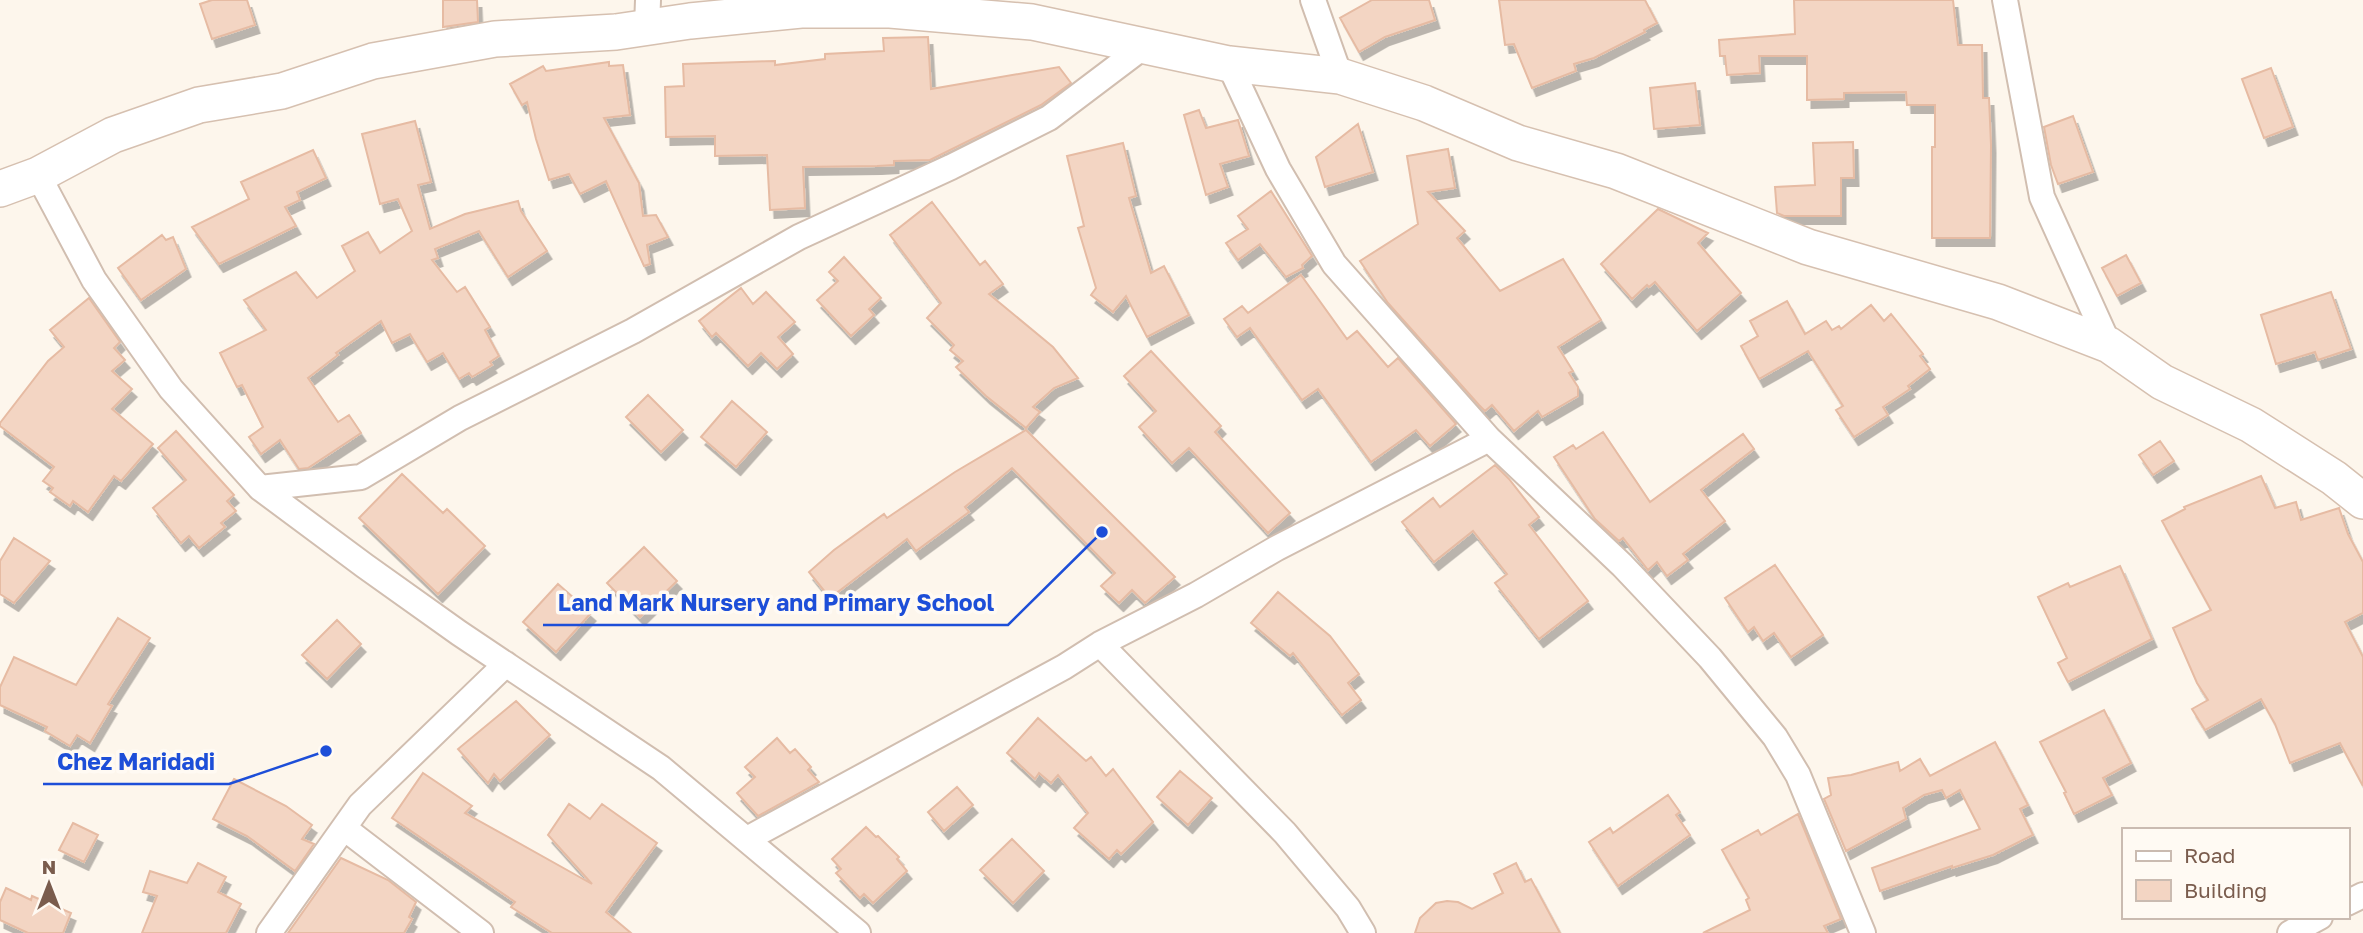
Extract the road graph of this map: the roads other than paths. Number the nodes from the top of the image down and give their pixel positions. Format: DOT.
graph roads {
  1 [pos="1313,0"];
  2 [pos="2005,0"];
  3 [pos="648,14"];
  4 [pos="1143,47"];
  5 [pos="1229,64"];
  6 [pos="1340,76"];
  7 [pos="38,175"];
  8 [pos="0,189"];
  9 [pos="2109,345"];
  10 [pos="1489,439"];
  11 [pos="260,488"];
  12 [pos="2363,501"];
  13 [pos="1100,644"];
  14 [pos="506,664"];
  15 [pos="344,828"];
  16 [pos="747,839"];
  17 [pos="2316,919"];
  18 [pos="270,933"];
  19 [pos="481,933"];
  20 [pos="858,933"];
  21 [pos="1363,933"];
  22 [pos="1863,933"];
  23 [pos="2290,933"];
  1 -- 6 [label="street"];
  2 -- 9 [label="street"];
  3 -- 4 [label="main road"];
  3 -- 7 [label="main road"];
  4 -- 5 [label="main road"];
  4 -- 11 [label="street"];
  5 -- 6 [label="main road"];
  5 -- 10 [label="street"];
  6 -- 9 [label="main road"];
  7 -- 8 [label="main road"];
  7 -- 11 [label="street"];
  9 -- 12 [label="main road"];
  10 -- 13 [label="street"];
  10 -- 22 [label="street"];
  11 -- 14 [label="street"];
  13 -- 16 [label="street"];
  13 -- 21 [label="street"];
  14 -- 15 [label="street"];
  14 -- 16 [label="street"];
  15 -- 18 [label="street"];
  15 -- 19 [label="street"];
  16 -- 20 [label="street"];
  17 -- 23 [label="street"];
}
